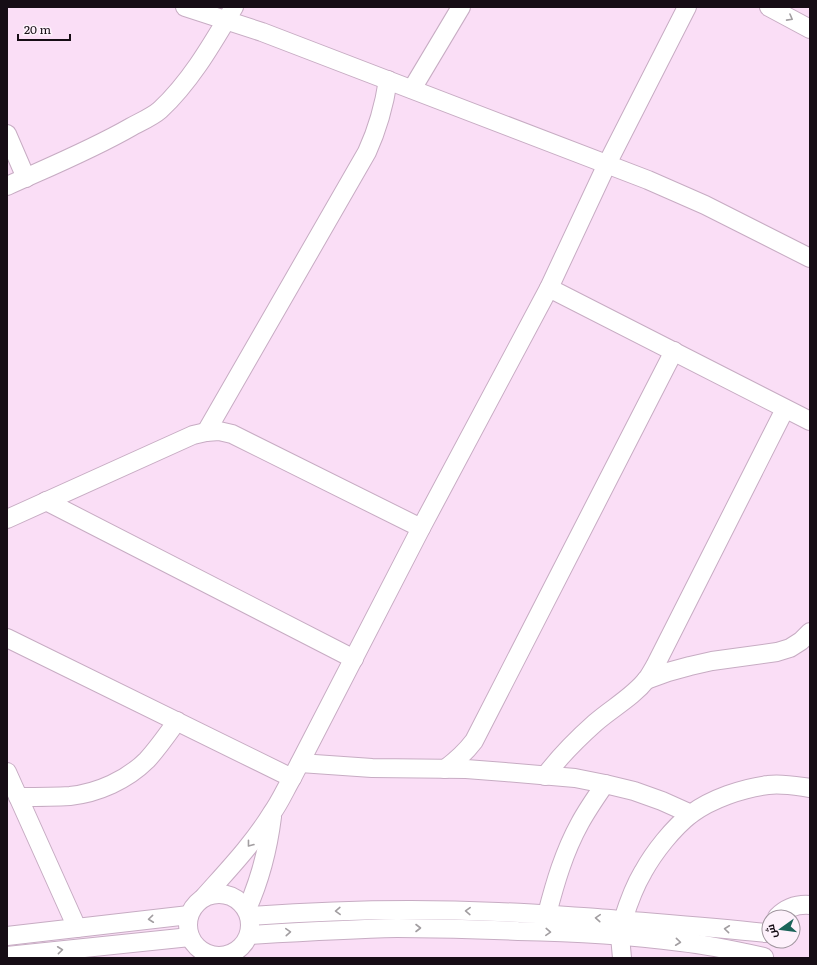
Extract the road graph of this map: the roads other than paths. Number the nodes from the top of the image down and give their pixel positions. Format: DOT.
graph roads {
  1 [pos="185,7"];
  2 [pos="448,7"];
  3 [pos="461,7"];
  4 [pos="687,7"];
  5 [pos="769,7"];
  6 [pos="230,13"];
  7 [pos="810,29"];
  8 [pos="400,85"];
  9 [pos="7,134"];
  10 [pos="607,164"];
  11 [pos="26,178"];
  12 [pos="7,186"];
  13 [pos="810,258"];
  14 [pos="549,288"];
  15 [pos="674,351"];
  16 [pos="785,408"];
  17 [pos="810,422"];
  18 [pos="206,432"];
  19 [pos="46,501"];
  20 [pos="7,518"];
  21 [pos="421,528"];
  22 [pos="810,632"];
  23 [pos="7,638"];
  24 [pos="354,659"];
  25 [pos="646,680"];
  26 [pos="177,722"];
  27 [pos="445,769"];
  28 [pos="296,771"];
  29 [pos="7,772"];
  30 [pos="545,776"];
  31 [pos="605,784"];
  32 [pos="810,788"];
  33 [pos="18,797"];
  34 [pos="273,813"];
  35 [pos="691,814"];
  36 [pos="204,897"];
  37 [pos="810,905"];
  38 [pos="788,909"];
  39 [pos="248,912"];
  40 [pos="547,914"];
  41 [pos="189,915"];
  42 [pos="77,928"];
  43 [pos="622,928"];
  44 [pos="761,930"];
  45 [pos="249,935"];
  46 [pos="7,936"];
  47 [pos="190,937"];
  48 [pos="7,956"];
  49 [pos="622,958"];
  50 [pos="765,958"];
  1 -- 6 [label="street"];
  2 -- 8 [label="street"];
  3 -- 8 [label="street"];
  4 -- 10 [label="street"];
  5 -- 7 [label="street, one-way"];
  6 -- 8 [label="street"];
  6 -- 11 [label="street"];
  8 -- 10 [label="street"];
  8 -- 18 [label="street"];
  9 -- 11 [label="street"];
  10 -- 13 [label="street"];
  10 -- 14 [label="street"];
  11 -- 12 [label="street"];
  14 -- 15 [label="street"];
  14 -- 21 [label="street"];
  15 -- 16 [label="street"];
  15 -- 27 [label="street"];
  16 -- 17 [label="street"];
  16 -- 25 [label="street"];
  18 -- 19 [label="street"];
  18 -- 21 [label="street"];
  19 -- 20 [label="street"];
  19 -- 24 [label="street"];
  21 -- 24 [label="street"];
  22 -- 25 [label="street"];
  23 -- 26 [label="street"];
  24 -- 28 [label="street"];
  25 -- 30 [label="street"];
  26 -- 28 [label="street"];
  26 -- 33 [label="street"];
  27 -- 28 [label="street"];
  27 -- 30 [label="street"];
  28 -- 34 [label="street"];
  29 -- 33 [label="street"];
  30 -- 31 [label="street"];
  31 -- 35 [label="street"];
  31 -- 40 [label="street"];
  32 -- 35 [label="street"];
  33 -- 42 [label="street"];
  34 -- 36 [label="street, one-way"];
  34 -- 39 [label="street"];
  35 -- 43 [label="street"];
  36 -- 39 [label="street"];
  36 -- 41 [label="street"];
  37 -- 38 [label="street"];
  40 -- 39 [label="street, one-way"];
  39 -- 45 [label="street"];
  43 -- 40 [label="street, one-way"];
  41 -- 42 [label="street, one-way"];
  41 -- 47 [label="street"];
  42 -- 46 [label="street"];
  44 -- 43 [label="street, one-way"];
  45 -- 43 [label="street, one-way"];
  43 -- 49 [label="street"];
  43 -- 50 [label="street, one-way"];
  45 -- 47 [label="street"];
  48 -- 47 [label="street, one-way"];
}
